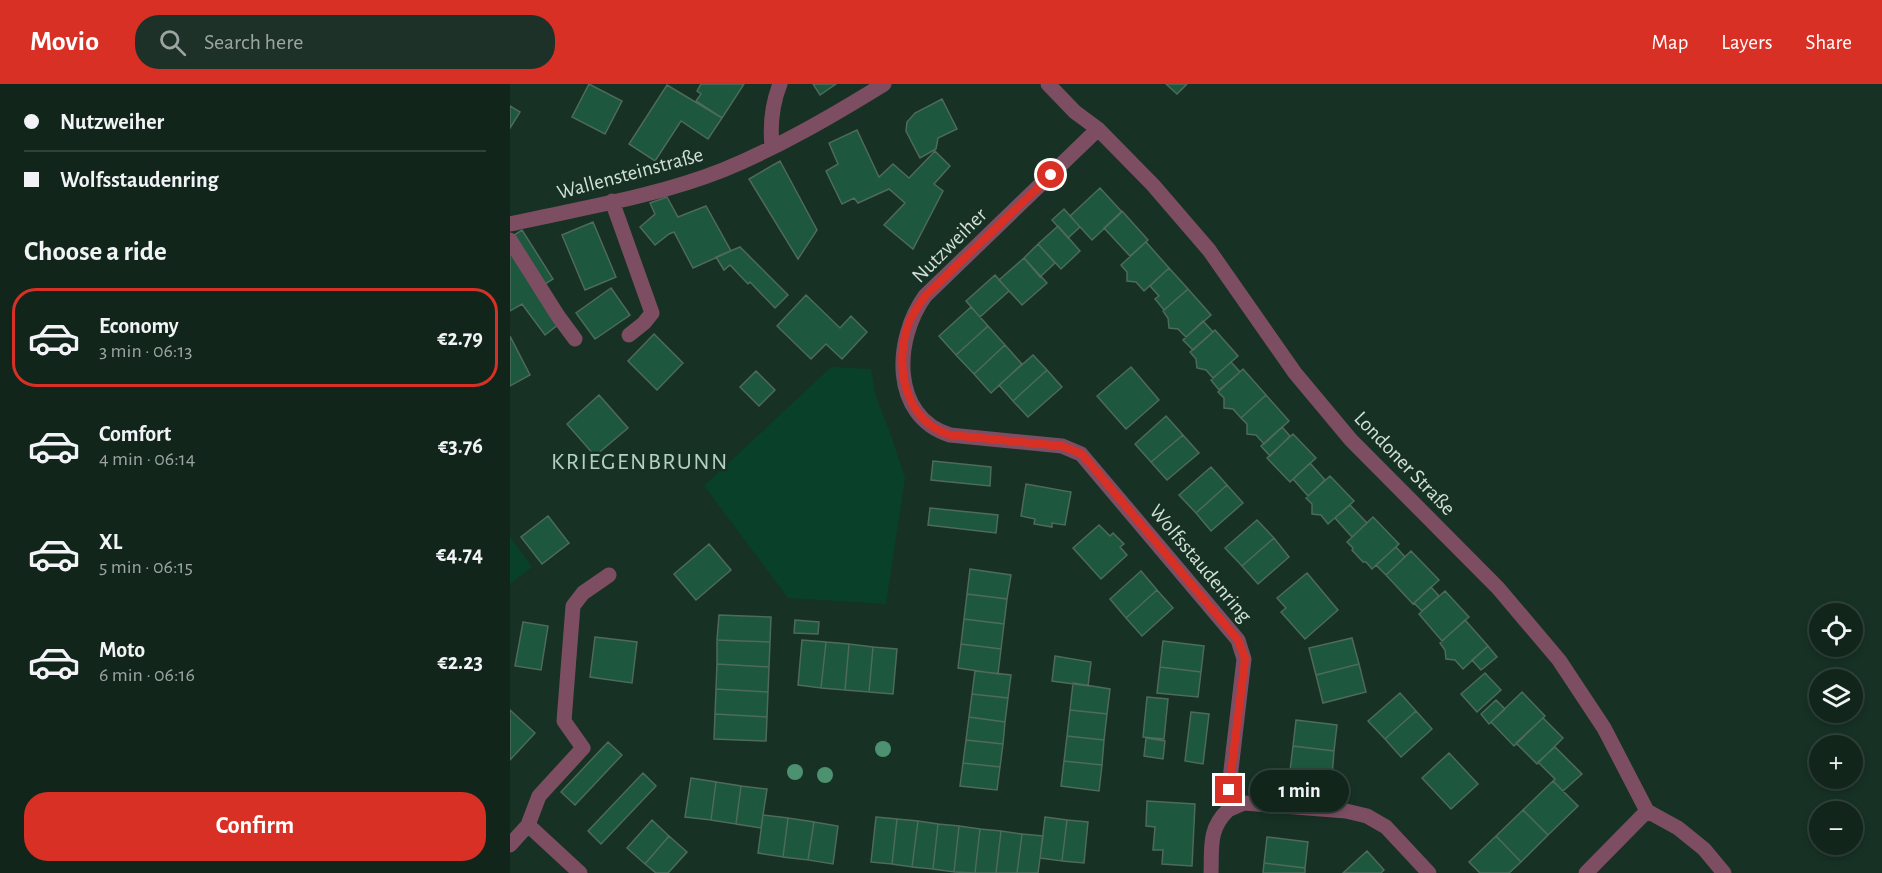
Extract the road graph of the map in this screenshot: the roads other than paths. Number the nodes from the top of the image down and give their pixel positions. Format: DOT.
graph roads {
  1 [pos="780,84"];
  2 [pos="884,84"];
  3 [pos="1048,84"];
  4 [pos="1098,129"];
  5 [pos="772,147"];
  6 [pos="612,201"];
  7 [pos="510,224"];
  8 [pos="510,240"];
  9 [pos="629,335"];
  10 [pos="575,339"];
  11 [pos="924,421"];
  12 [pos="609,575"];
  13 [pos="1228,810"];
  14 [pos="1647,811"];
  15 [pos="528,825"];
  16 [pos="510,844"];
  17 [pos="579,873"];
  18 [pos="1211,873"];
  19 [pos="1429,873"];
  20 [pos="1586,873"];
  21 [pos="1724,873"];
  1 -- 5 [label="street"];
  2 -- 5 [label="street, Wallensteinstraße"];
  3 -- 4 [label="street, Londoner Straße"];
  4 -- 11 [label="street, Nutzweiher"];
  4 -- 14 [label="street, Londoner Straße"];
  5 -- 6 [label="street, Wallensteinstraße"];
  6 -- 7 [label="street, Wallensteinstraße"];
  6 -- 9 [label="street"];
  8 -- 10 [label="street"];
  11 -- 13 [label="street, Wolfsstaudenring"];
  12 -- 15 [label="street"];
  13 -- 18 [label="street, Wolfsstaudenring"];
  13 -- 19 [label="street"];
  14 -- 20 [label="street"];
  14 -- 21 [label="street"];
  15 -- 16 [label="street"];
  15 -- 17 [label="street"];
}
